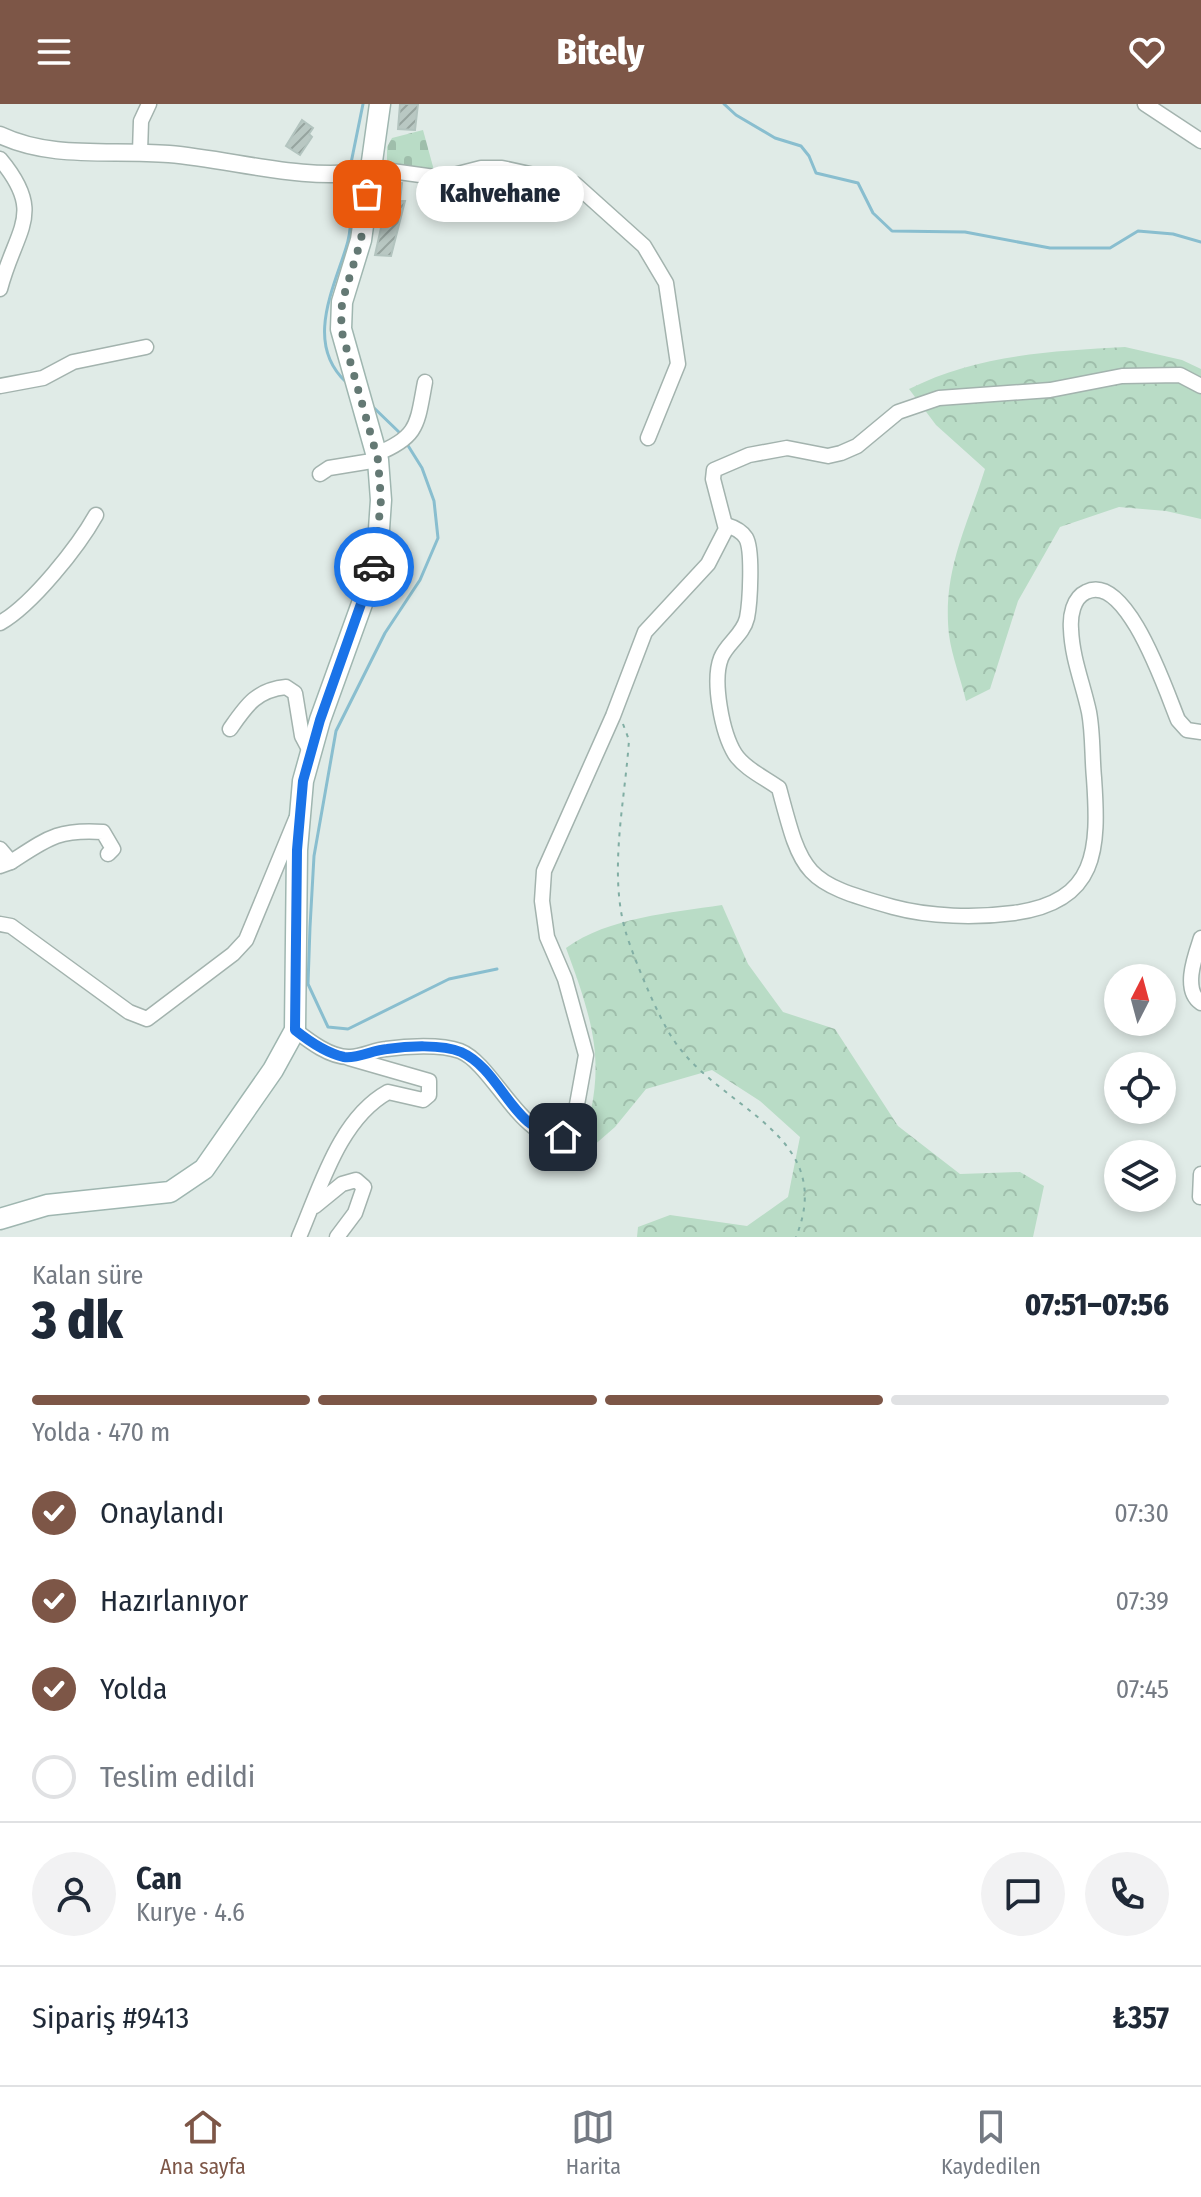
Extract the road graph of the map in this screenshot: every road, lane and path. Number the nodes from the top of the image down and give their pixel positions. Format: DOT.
graph roads {
  1 [pos="149,104"];
  2 [pos="380,104"];
  3 [pos="1145,104"];
  4 [pos="0,135"];
  5 [pos="1201,141"];
  6 [pos="140,152"];
  7 [pos="0,159"];
  8 [pos="366,170"];
  9 [pos="0,289"];
  10 [pos="146,347"];
  11 [pos="425,382"];
  12 [pos="0,386"];
  13 [pos="1201,386"];
  14 [pos="648,438"];
  15 [pos="377,457"];
  16 [pos="320,474"];
  17 [pos="96,515"];
  18 [pos="726,525"];
  19 [pos="0,623"];
  20 [pos="613,716"];
  21 [pos="230,729"];
  22 [pos="1201,732"];
  23 [pos="310,751"];
  24 [pos="298,815"];
  25 [pos="0,849"];
  26 [pos="108,854"];
  27 [pos="5,864"];
  28 [pos="0,924"];
  29 [pos="1201,938"];
  30 [pos="1201,1003"];
  31 [pos="295,1030"];
  32 [pos="348,1058"];
  33 [pos="1201,1174"];
  34 [pos="1201,1197"];
  35 [pos="312,1208"];
  36 [pos="0,1219"];
  37 [pos="299,1237"];
  38 [pos="337,1237"];
  39 [pos="796,1237"];
  1 -- 6 [label="street"];
  2 -- 8 [label="main road"];
  3 -- 5 [label="street"];
  4 -- 6 [label="street"];
  6 -- 8 [label="street"];
  7 -- 9 [label="street"];
  8 -- 14 [label="street"];
  8 -- 15 [label="main road"];
  10 -- 12 [label="street"];
  11 -- 15 [label="street"];
  13 -- 18 [label="street"];
  15 -- 16 [label="street"];
  15 -- 23 [label="main road"];
  17 -- 19 [label="street"];
  18 -- 20 [label="street"];
  18 -- 22 [label="street"];
  20 -- 32 [label="street"];
  20 -- 39 [label="path"];
  21 -- 23 [label="street"];
  23 -- 24 [label="main road"];
  24 -- 28 [label="street"];
  24 -- 31 [label="main road"];
  25 -- 27 [label="street"];
  26 -- 27 [label="street"];
  29 -- 30 [label="street"];
  31 -- 32 [label="street"];
  31 -- 36 [label="main road"];
  32 -- 35 [label="street"];
  33 -- 34 [label="street"];
  35 -- 37 [label="street"];
  35 -- 38 [label="street"];
}
